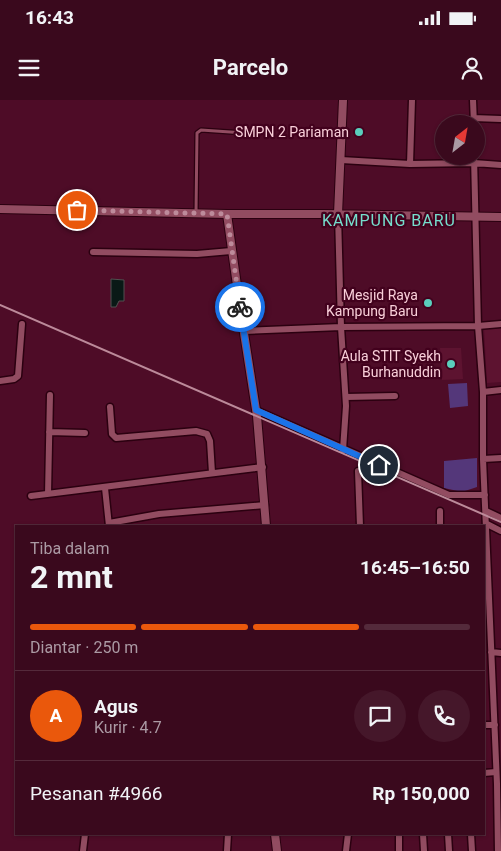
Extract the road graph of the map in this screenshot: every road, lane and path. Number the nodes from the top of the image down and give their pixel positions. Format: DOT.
graph roads {
  1 [pos="343,100"];
  2 [pos="412,100"];
  3 [pos="473,100"];
  4 [pos="474,115"];
  5 [pos="501,119"];
  6 [pos="485,120"];
  7 [pos="245,133"];
  8 [pos="341,160"];
  9 [pos="435,162"];
  10 [pos="485,162"];
  11 [pos="410,164"];
  12 [pos="474,165"];
  13 [pos="501,165"];
  14 [pos="338,202"];
  15 [pos="0,209"];
  16 [pos="196,213"];
  17 [pos="227,214"];
  18 [pos="323,214"];
  19 [pos="338,214"];
  20 [pos="476,216"];
  21 [pos="501,217"];
  22 [pos="231,251"];
  23 [pos="93,252"];
  24 [pos="22,324"];
  25 [pos="501,324"];
  26 [pos="478,326"];
  27 [pos="341,327"];
  28 [pos="244,331"];
  29 [pos="0,381"];
  30 [pos="501,390"];
  31 [pos="483,392"];
  32 [pos="50,395"];
  33 [pos="394,396"];
  34 [pos="346,397"];
  35 [pos="110,407"];
  36 [pos="256,410"];
  37 [pos="49,432"];
  38 [pos="85,433"];
  39 [pos="343,450"];
  40 [pos="501,458"];
  41 [pos="483,459"];
  42 [pos="263,467"];
  43 [pos="358,471"];
  44 [pos="212,473"];
  45 [pos="105,488"];
  46 [pos="48,494"];
  47 [pos="485,495"];
  48 [pos="32,496"];
  49 [pos="265,505"];
  50 [pos="440,511"];
  51 [pos="486,511"];
  52 [pos="501,518"];
  53 [pos="109,524"];
  54 [pos="487,524"];
  55 [pos="266,525"];
  56 [pos="360,525"];
  57 [pos="440,525"];
  58 [pos="501,531"];
  59 [pos="487,630"];
  60 [pos="491,652"];
  61 [pos="501,653"];
  62 [pos="493,691"];
  63 [pos="501,691"];
  64 [pos="495,724"];
  65 [pos="485,725"];
  66 [pos="497,768"];
  67 [pos="485,773"];
  68 [pos="499,800"];
  69 [pos="85,835"];
  70 [pos="228,835"];
  71 [pos="275,835"];
  72 [pos="348,835"];
  73 [pos="399,835"];
  74 [pos="423,835"];
  75 [pos="448,835"];
  76 [pos="471,835"];
  77 [pos="499,846"];
  78 [pos="84,851"];
  79 [pos="227,851"];
  80 [pos="277,851"];
  81 [pos="346,851"];
  82 [pos="399,851"];
  83 [pos="424,851"];
  84 [pos="449,851"];
  85 [pos="472,851"];
  1 -- 8 [label="street"];
  2 -- 11 [label="street"];
  3 -- 4 [label="street"];
  5 -- 6 [label="street"];
  7 -- 16 [label="lane"];
  8 -- 11 [label="street"];
  8 -- 14 [label="street"];
  9 -- 11 [label="street"];
  10 -- 13 [label="street"];
  12 -- 20 [label="street"];
  14 -- 18 [label="street"];
  14 -- 19 [label="street"];
  15 -- 16 [label="street"];
  16 -- 17 [label="street"];
  17 -- 18 [label="street"];
  17 -- 22 [label="street"];
  18 -- 19 [label="street"];
  19 -- 20 [label="street"];
  19 -- 27 [label="street"];
  20 -- 21 [label="street"];
  20 -- 26 [label="street"];
  22 -- 23 [label="street"];
  22 -- 28 [label="street"];
  24 -- 29 [label="street"];
  25 -- 26 [label="street"];
  26 -- 27 [label="street"];
  26 -- 31 [label="street"];
  27 -- 28 [label="street"];
  27 -- 34 [label="street"];
  28 -- 36 [label="street"];
  30 -- 31 [label="street"];
  31 -- 41 [label="street"];
  32 -- 37 [label="street"];
  33 -- 34 [label="street"];
  34 -- 39 [label="street"];
  35 -- 44 [label="street"];
  36 -- 39 [label="street"];
  36 -- 42 [label="street"];
  37 -- 38 [label="street"];
  37 -- 46 [label="street"];
  39 -- 47 [label="street"];
  40 -- 41 [label="street"];
  41 -- 47 [label="street"];
  42 -- 44 [label="street"];
  42 -- 49 [label="street"];
  43 -- 56 [label="street"];
  44 -- 45 [label="street"];
  45 -- 46 [label="street"];
  45 -- 53 [label="street"];
  46 -- 48 [label="street"];
  47 -- 51 [label="street"];
  49 -- 53 [label="street"];
  49 -- 55 [label="street"];
  50 -- 57 [label="street"];
  51 -- 52 [label="street"];
  51 -- 54 [label="street"];
  54 -- 58 [label="street"];
  54 -- 59 [label="street"];
  59 -- 60 [label="street"];
  60 -- 61 [label="street"];
  60 -- 62 [label="street"];
  62 -- 63 [label="street"];
  62 -- 64 [label="street"];
  64 -- 65 [label="street"];
  64 -- 66 [label="street"];
  66 -- 67 [label="street"];
  66 -- 68 [label="street"];
  68 -- 77 [label="street"];
  69 -- 78 [label="street"];
  70 -- 79 [label="street"];
  71 -- 80 [label="street"];
  72 -- 81 [label="street"];
  73 -- 82 [label="street"];
  74 -- 83 [label="street"];
  75 -- 84 [label="street"];
  76 -- 85 [label="street"];
}
